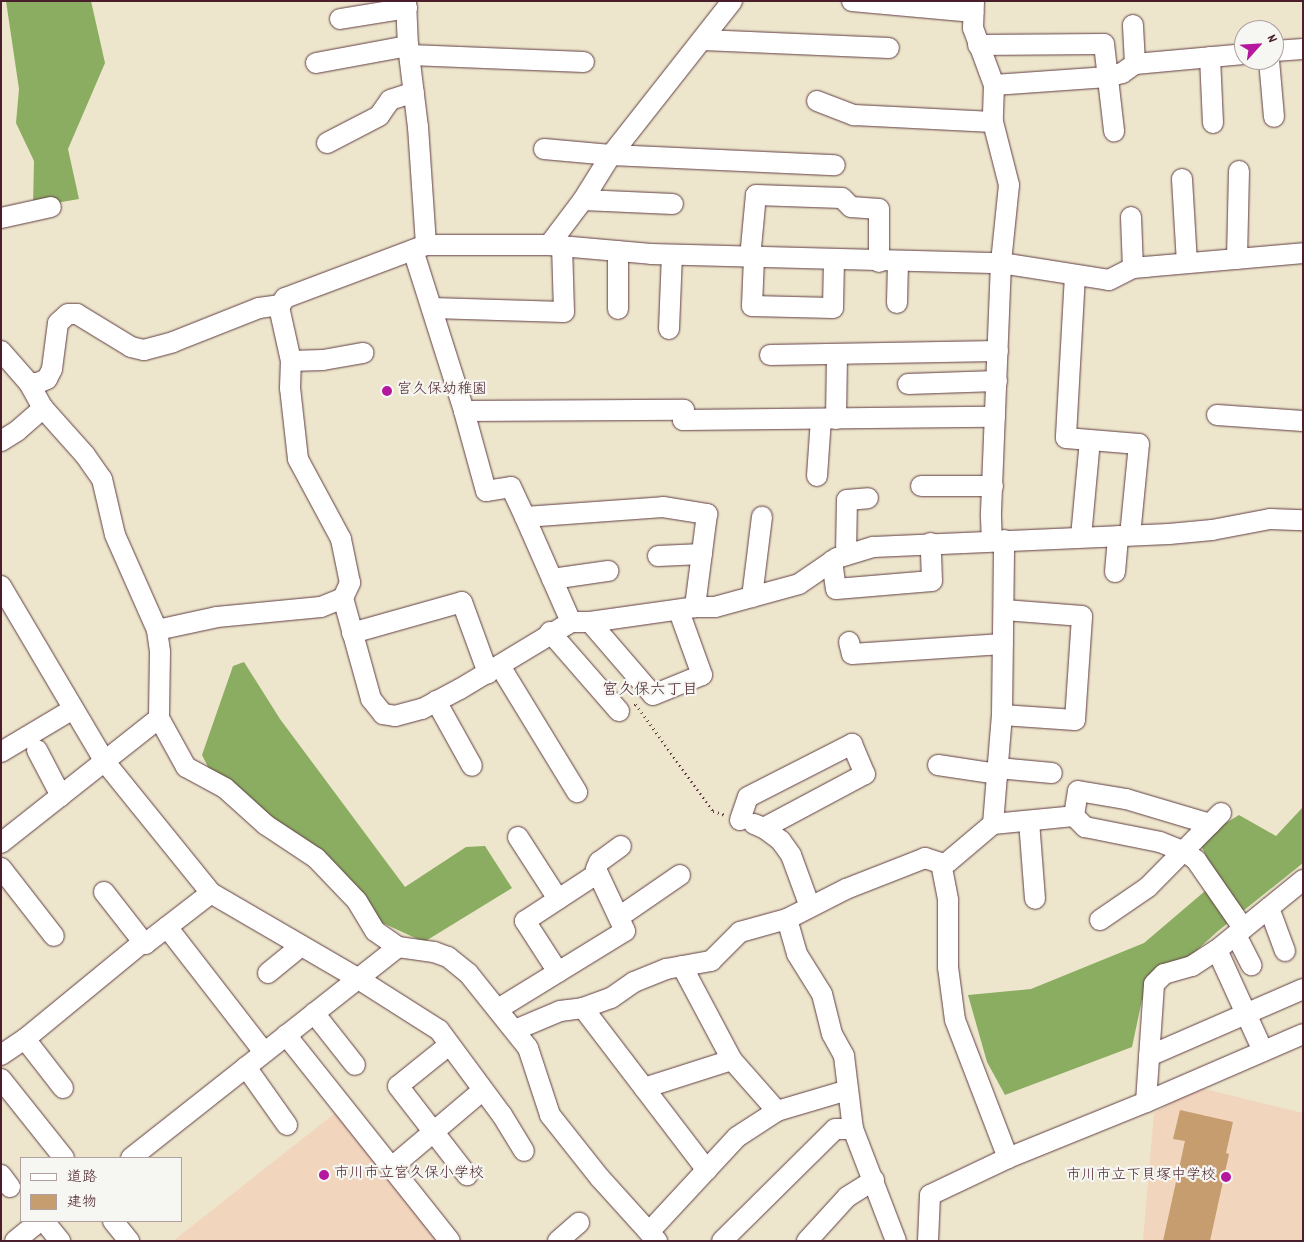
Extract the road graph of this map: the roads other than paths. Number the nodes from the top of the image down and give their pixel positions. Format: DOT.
graph roads {
  1 [pos="732,1"];
  2 [pos="852,1"];
  3 [pos="407,4"];
  4 [pos="974,7"];
  5 [pos="340,19"];
  6 [pos="1133,25"];
  7 [pos="703,40"];
  8 [pos="978,45"];
  9 [pos="889,48"];
  10 [pos="1303,48"];
  11 [pos="1284,50"];
  12 [pos="409,51"];
  13 [pos="1234,55"];
  14 [pos="1210,57"];
  15 [pos="584,62"];
  16 [pos="316,63"];
  17 [pos="1135,64"];
  18 [pos="1270,70"];
  19 [pos="1108,77"];
  20 [pos="994,85"];
  21 [pos="414,92"];
  22 [pos="817,101"];
  23 [pos="1274,118"];
  24 [pos="993,122"];
  25 [pos="1214,123"];
  26 [pos="1114,131"];
  27 [pos="327,143"];
  28 [pos="544,149"];
  29 [pos="610,155"];
  30 [pos="835,165"];
  31 [pos="1238,171"];
  32 [pos="1182,179"];
  33 [pos="583,200"];
  34 [pos="673,204"];
  35 [pos="51,207"];
  36 [pos="1131,217"];
  37 [pos="1,218"];
  38 [pos="556,245"];
  39 [pos="420,247"];
  40 [pos="618,251"];
  41 [pos="1303,253"];
  42 [pos="672,255"];
  43 [pos="752,258"];
  44 [pos="1238,259"];
  45 [pos="834,260"];
  46 [pos="889,262"];
  47 [pos="1001,263"];
  48 [pos="1187,263"];
  49 [pos="1133,268"];
  50 [pos="1075,275"];
  51 [pos="898,303"];
  52 [pos="280,305"];
  53 [pos="432,308"];
  54 [pos="618,309"];
  55 [pos="669,329"];
  56 [pos="998,352"];
  57 [pos="363,353"];
  58 [pos="837,354"];
  59 [pos="770,355"];
  60 [pos="3,356"];
  61 [pos="291,361"];
  62 [pos="997,381"];
  63 [pos="29,383"];
  64 [pos="908,384"];
  65 [pos="43,408"];
  66 [pos="464,411"];
  67 [pos="1217,414"];
  68 [pos="995,417"];
  69 [pos="828,419"];
  70 [pos="1303,422"];
  71 [pos="1090,440"];
  72 [pos="1,441"];
  73 [pos="817,476"];
  74 [pos="921,486"];
  75 [pos="993,486"];
  76 [pos="868,498"];
  77 [pos="525,517"];
  78 [pos="762,517"];
  79 [pos="1303,520"];
  80 [pos="1124,535"];
  81 [pos="1081,537"];
  82 [pos="998,540"];
  83 [pos="931,544"];
  84 [pos="702,554"];
  85 [pos="658,556"];
  86 [pos="839,558"];
  87 [pos="608,571"];
  88 [pos="1115,572"];
  89 [pos="552,579"];
  90 [pos="1,586"];
  91 [pos="752,597"];
  92 [pos="343,598"];
  93 [pos="687,609"];
  94 [pos="1004,610"];
  95 [pos="580,622"];
  96 [pos="157,630"];
  97 [pos="550,632"];
  98 [pos="352,633"];
  99 [pos="849,642"];
  100 [pos="1003,644"];
  101 [pos="494,670"];
  102 [pos="436,701"];
  103 [pos="73,709"];
  104 [pos="619,711"];
  105 [pos="1002,715"];
  106 [pos="159,718"];
  107 [pos="37,750"];
  108 [pos="1,752"];
  109 [pos="105,762"];
  110 [pos="938,764"];
  111 [pos="472,766"];
  112 [pos="998,771"];
  113 [pos="1052,773"];
  114 [pos="577,792"];
  115 [pos="61,796"];
  116 [pos="1074,816"];
  117 [pos="1029,821"];
  118 [pos="994,824"];
  119 [pos="764,828"];
  120 [pos="518,837"];
  121 [pos="1,843"];
  122 [pos="621,846"];
  123 [pos="1182,851"];
  124 [pos="941,863"];
  125 [pos="1,868"];
  126 [pos="598,873"];
  127 [pos="680,875"];
  128 [pos="1303,880"];
  129 [pos="104,892"];
  130 [pos="211,893"];
  131 [pos="558,899"];
  132 [pos="1035,899"];
  133 [pos="810,907"];
  134 [pos="1269,908"];
  135 [pos="619,917"];
  136 [pos="787,919"];
  137 [pos="1100,920"];
  138 [pos="167,927"];
  139 [pos="1240,932"];
  140 [pos="54,936"];
  141 [pos="143,942"];
  142 [pos="301,946"];
  143 [pos="398,947"];
  144 [pos="1217,950"];
  145 [pos="1285,951"];
  146 [pos="1251,965"];
  147 [pos="682,966"];
  148 [pos="558,972"];
  149 [pos="268,973"];
  150 [pos="357,978"];
  151 [pos="1303,989"];
  152 [pos="583,1008"];
  153 [pos="498,1009"];
  154 [pos="314,1012"];
  155 [pos="1247,1015"];
  156 [pos="515,1030"];
  157 [pos="1303,1034"];
  158 [pos="286,1035"];
  159 [pos="25,1039"];
  160 [pos="450,1045"];
  161 [pos="1263,1051"];
  162 [pos="264,1052"];
  163 [pos="1,1055"];
  164 [pos="1149,1056"];
  165 [pos="732,1060"];
  166 [pos="355,1065"];
  167 [pos="246,1067"];
  168 [pos="4,1086"];
  169 [pos="63,1088"];
  170 [pos="644,1088"];
  171 [pos="483,1090"];
  172 [pos="848,1090"];
  173 [pos="1146,1102"];
  174 [pos="777,1111"];
  175 [pos="287,1125"];
  176 [pos="853,1129"];
  177 [pos="434,1131"];
  178 [pos="524,1152"];
  179 [pos="63,1157"];
  180 [pos="132,1157"];
  181 [pos="1008,1158"];
  182 [pos="392,1167"];
  183 [pos="707,1170"];
  184 [pos="466,1175"];
  185 [pos="874,1180"];
  186 [pos="39,1222"];
  187 [pos="45,1222"];
  188 [pos="114,1222"];
  189 [pos="579,1224"];
  190 [pos="653,1236"];
  191 [pos="127,1240"];
  192 [pos="561,1240"];
  193 [pos="15,1241"];
  194 [pos="60,1241"];
  195 [pos="450,1241"];
  196 [pos="722,1241"];
  197 [pos="807,1241"];
  198 [pos="896,1241"];
  199 [pos="928,1241"];
  1 -- 7 [label="street"];
  2 -- 4 [label="street"];
  3 -- 5 [label="street"];
  3 -- 12 [label="street"];
  4 -- 8 [label="street"];
  6 -- 17 [label="street"];
  7 -- 9 [label="street"];
  7 -- 29 [label="street"];
  8 -- 19 [label="street"];
  8 -- 20 [label="street"];
  10 -- 11 [label="street"];
  12 -- 15 [label="street"];
  12 -- 16 [label="street"];
  12 -- 21 [label="street"];
  13 -- 14 [label="street"];
  14 -- 17 [label="street"];
  14 -- 25 [label="street"];
  17 -- 19 [label="street"];
  18 -- 23 [label="street"];
  19 -- 20 [label="street"];
  19 -- 26 [label="street"];
  20 -- 24 [label="street"];
  21 -- 27 [label="street"];
  21 -- 39 [label="street"];
  22 -- 24 [label="street"];
  24 -- 47 [label="street"];
  28 -- 29 [label="street"];
  29 -- 30 [label="street"];
  29 -- 33 [label="street"];
  31 -- 44 [label="street"];
  32 -- 48 [label="street"];
  33 -- 34 [label="street"];
  33 -- 38 [label="street"];
  35 -- 37 [label="street"];
  36 -- 49 [label="street"];
  38 -- 39 [label="street"];
  38 -- 40 [label="street"];
  38 -- 53 [label="street"];
  39 -- 52 [label="street"];
  39 -- 53 [label="street"];
  40 -- 42 [label="street"];
  40 -- 54 [label="street"];
  41 -- 44 [label="street"];
  42 -- 43 [label="street"];
  42 -- 55 [label="street"];
  43 -- 45 [label="street"];
  43 -- 45 [label="street"];
  43 -- 46 [label="street"];
  44 -- 48 [label="street"];
  45 -- 46 [label="street"];
  46 -- 47 [label="street"];
  46 -- 51 [label="street"];
  47 -- 50 [label="street"];
  47 -- 56 [label="street"];
  48 -- 49 [label="street"];
  49 -- 50 [label="street"];
  50 -- 71 [label="street"];
  52 -- 61 [label="street"];
  52 -- 63 [label="street"];
  53 -- 66 [label="street"];
  56 -- 58 [label="street"];
  56 -- 62 [label="street"];
  57 -- 61 [label="street"];
  58 -- 59 [label="street"];
  58 -- 69 [label="street"];
  60 -- 63 [label="street"];
  61 -- 92 [label="street"];
  62 -- 64 [label="street"];
  62 -- 68 [label="street"];
  63 -- 65 [label="street"];
  65 -- 72 [label="street"];
  65 -- 96 [label="street"];
  66 -- 69 [label="street"];
  66 -- 77 [label="street"];
  67 -- 70 [label="street"];
  68 -- 69 [label="street"];
  68 -- 75 [label="street"];
  69 -- 73 [label="street"];
  71 -- 80 [label="street"];
  71 -- 81 [label="street"];
  74 -- 75 [label="street"];
  75 -- 82 [label="street"];
  76 -- 86 [label="street"];
  77 -- 84 [label="street"];
  77 -- 89 [label="street"];
  78 -- 91 [label="street"];
  79 -- 80 [label="street"];
  80 -- 81 [label="street"];
  80 -- 88 [label="street"];
  81 -- 82 [label="street"];
  82 -- 83 [label="street"];
  82 -- 94 [label="street"];
  83 -- 86 [label="street"];
  83 -- 86 [label="street"];
  84 -- 85 [label="street"];
  84 -- 93 [label="street"];
  86 -- 91 [label="street"];
  87 -- 89 [label="street"];
  89 -- 95 [label="street"];
  90 -- 103 [label="street"];
  91 -- 93 [label="street"];
  92 -- 96 [label="street"];
  92 -- 98 [label="street"];
  93 -- 95 [label="street"];
  93 -- 95 [label="street"];
  94 -- 100 [label="street"];
  94 -- 105 [label="street"];
  95 -- 97 [label="street"];
  96 -- 106 [label="street"];
  97 -- 101 [label="street"];
  97 -- 104 [label="street"];
  98 -- 101 [label="street"];
  98 -- 102 [label="street"];
  99 -- 100 [label="street"];
  100 -- 105 [label="street"];
  101 -- 102 [label="street"];
  101 -- 114 [label="street"];
  102 -- 111 [label="street"];
  103 -- 108 [label="street"];
  103 -- 109 [label="street"];
  105 -- 112 [label="street"];
  106 -- 109 [label="street"];
  106 -- 143 [label="street"];
  107 -- 115 [label="street"];
  109 -- 115 [label="street"];
  109 -- 130 [label="street"];
  110 -- 112 [label="street"];
  112 -- 113 [label="street"];
  112 -- 118 [label="street"];
  115 -- 121 [label="street"];
  116 -- 117 [label="street"];
  116 -- 123 [label="street"];
  116 -- 123 [label="street"];
  117 -- 118 [label="street"];
  117 -- 132 [label="street"];
  118 -- 124 [label="street"];
  119 -- 119 [label="street"];
  119 -- 133 [label="street"];
  120 -- 131 [label="street"];
  122 -- 126 [label="street"];
  123 -- 137 [label="street"];
  123 -- 139 [label="street"];
  124 -- 133 [label="street"];
  124 -- 181 [label="street"];
  125 -- 140 [label="street"];
  126 -- 131 [label="street"];
  126 -- 135 [label="street"];
  127 -- 135 [label="street"];
  128 -- 134 [label="street"];
  129 -- 141 [label="street"];
  130 -- 138 [label="street"];
  130 -- 142 [label="street"];
  131 -- 148 [label="street"];
  133 -- 136 [label="street"];
  134 -- 139 [label="street"];
  134 -- 145 [label="street"];
  135 -- 148 [label="street"];
  136 -- 147 [label="street"];
  136 -- 172 [label="street"];
  138 -- 141 [label="street"];
  138 -- 162 [label="street"];
  139 -- 144 [label="street"];
  139 -- 146 [label="street"];
  141 -- 159 [label="street"];
  142 -- 149 [label="street"];
  142 -- 150 [label="street"];
  143 -- 150 [label="street"];
  143 -- 153 [label="street"];
  144 -- 155 [label="street"];
  144 -- 164 [label="street"];
  147 -- 152 [label="street"];
  147 -- 165 [label="street"];
  148 -- 153 [label="street"];
  150 -- 154 [label="street"];
  150 -- 160 [label="street"];
  151 -- 155 [label="street"];
  152 -- 156 [label="street"];
  152 -- 170 [label="street"];
  153 -- 156 [label="street"];
  154 -- 158 [label="street"];
  154 -- 166 [label="street"];
  155 -- 161 [label="street"];
  155 -- 164 [label="street"];
  156 -- 190 [label="street"];
  157 -- 161 [label="street"];
  158 -- 162 [label="street"];
  158 -- 182 [label="street"];
  159 -- 163 [label="street"];
  159 -- 169 [label="street"];
  160 -- 171 [label="street"];
  160 -- 177 [label="street"];
  161 -- 173 [label="street"];
  162 -- 167 [label="street"];
  164 -- 173 [label="street"];
  165 -- 170 [label="street"];
  165 -- 174 [label="street"];
  167 -- 175 [label="street"];
  167 -- 180 [label="street"];
  168 -- 179 [label="street"];
  170 -- 183 [label="street"];
  171 -- 177 [label="street"];
  171 -- 178 [label="street"];
  172 -- 174 [label="street"];
  172 -- 176 [label="street"];
  173 -- 181 [label="street"];
  174 -- 183 [label="street"];
  176 -- 185 [label="street"];
  176 -- 196 [label="street"];
  177 -- 182 [label="street"];
  177 -- 184 [label="street"];
  181 -- 199 [label="street"];
  182 -- 195 [label="street"];
  183 -- 190 [label="street"];
  185 -- 197 [label="street"];
  185 -- 198 [label="street"];
  186 -- 193 [label="street"];
  187 -- 194 [label="street"];
  188 -- 191 [label="street"];
  189 -- 192 [label="street"];
}
